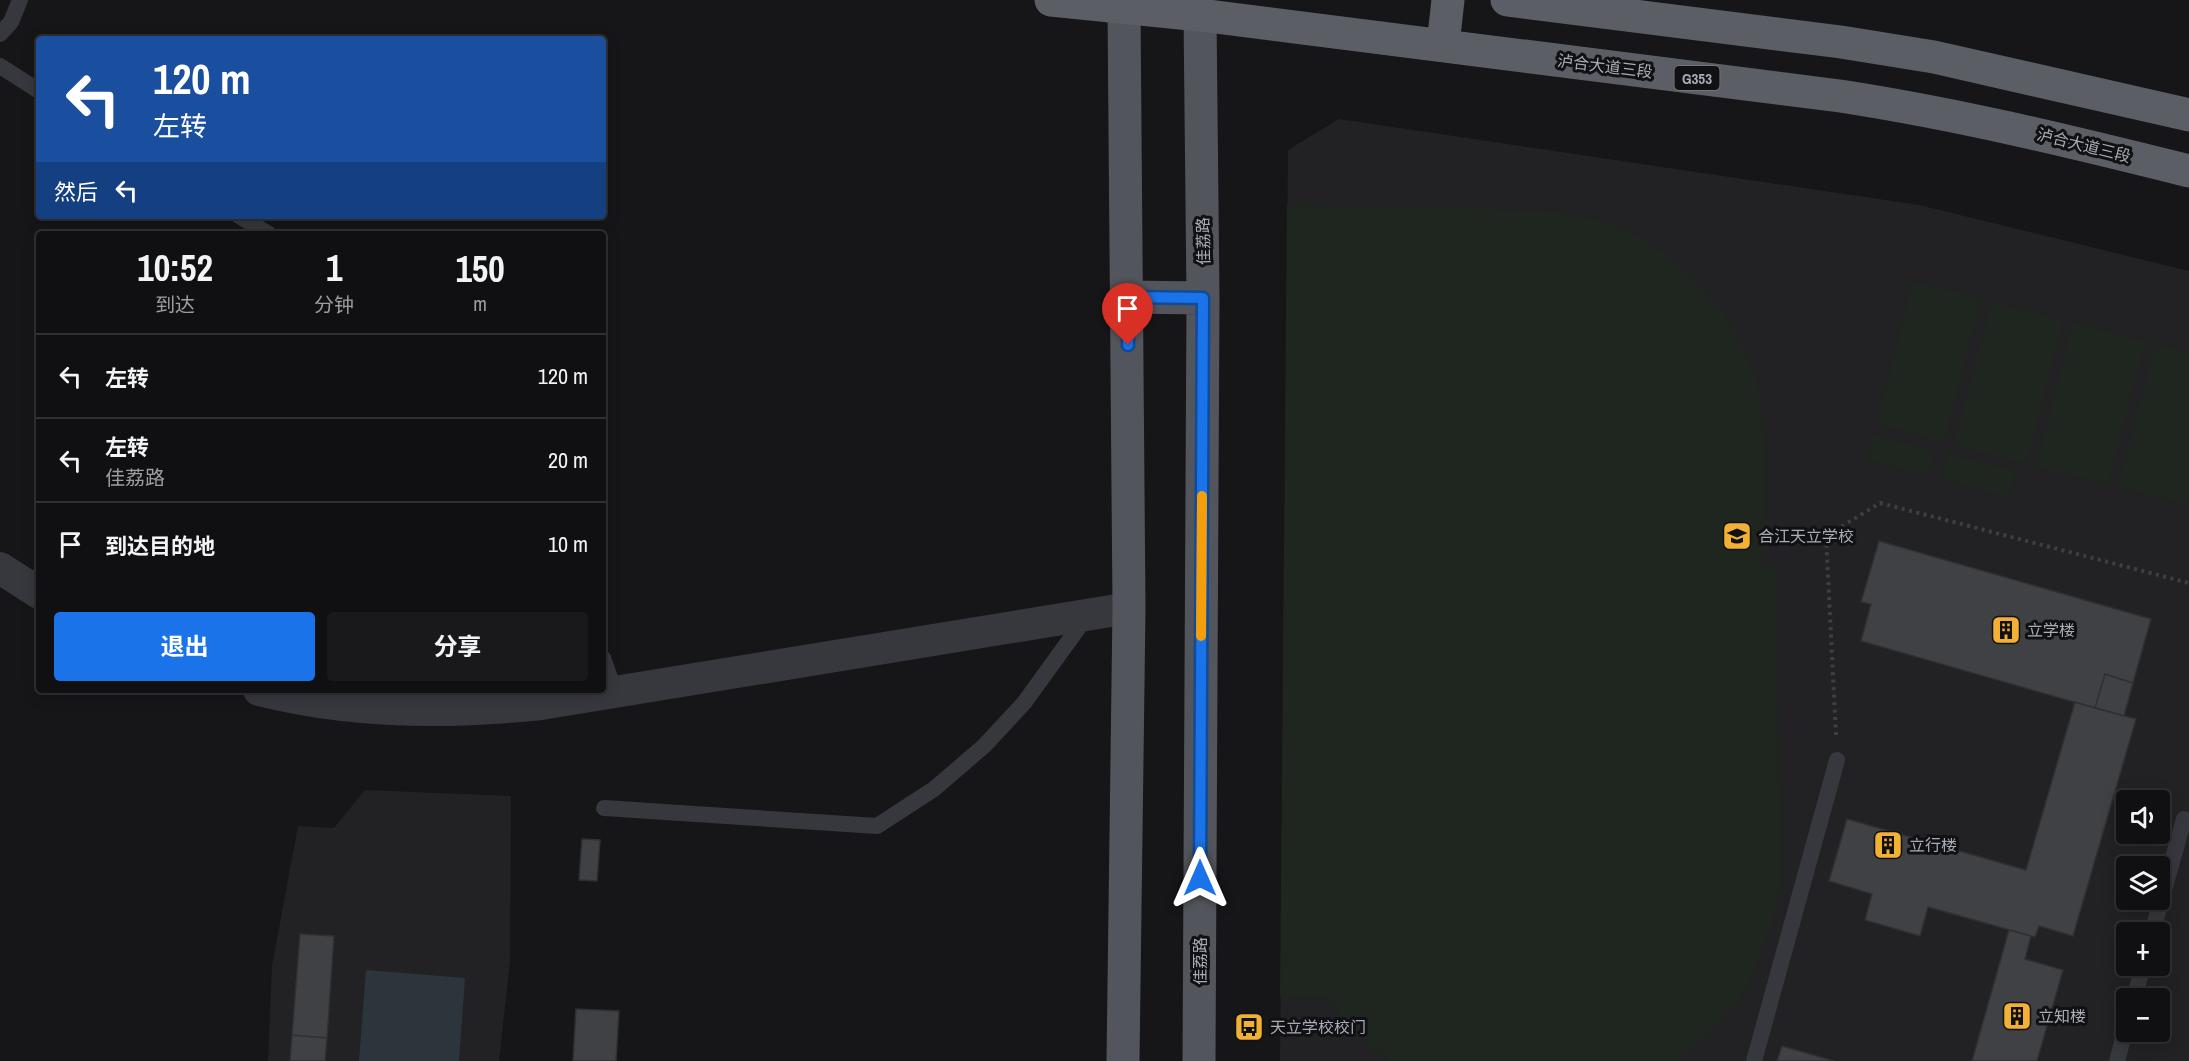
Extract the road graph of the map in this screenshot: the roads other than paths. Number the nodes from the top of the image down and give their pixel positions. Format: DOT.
graph roads {
  1 [pos="20,0"];
  2 [pos="1051,0"];
  3 [pos="1448,0"];
  4 [pos="1507,0"];
  5 [pos="1126,4"];
  6 [pos="1194,8"];
  7 [pos="0,34"];
  8 [pos="1443,45"];
  9 [pos="0,66"];
  10 [pos="36,89"];
  11 [pos="2189,115"];
  12 [pos="2189,171"];
  13 [pos="244,219"];
  14 [pos="264,231"];
  15 [pos="1128,297"];
  16 [pos="1203,298"];
  17 [pos="0,568"];
  18 [pos="36,591"];
  19 [pos="1129,608"];
  20 [pos="1087,616"];
  21 [pos="606,666"];
  22 [pos="615,692"];
  23 [pos="276,693"];
  24 [pos="1837,760"];
  25 [pos="604,808"];
  26 [pos="2184,819"];
  27 [pos="2155,922"];
  28 [pos="2122,1042"];
  29 [pos="1122,1061"];
  30 [pos="1199,1061"];
  31 [pos="1754,1061"];
  32 [pos="2116,1061"];
  1 -- 7 [label="lane"];
  2 -- 5 [label="highway, 泸合大道三段 / G353"];
  3 -- 8 [label="highway"];
  4 -- 11 [label="highway"];
  5 -- 6 [label="highway, 泸合大道三段 / G353"];
  5 -- 15 [label="main road"];
  6 -- 8 [label="highway, 泸合大道三段 / G353"];
  6 -- 16 [label="main road, 佳荔路"];
  8 -- 12 [label="highway, 泸合大道三段 / G353"];
  9 -- 10 [label="lane"];
  13 -- 14 [label="lane"];
  15 -- 16 [label="main road"];
  15 -- 19 [label="main road"];
  16 -- 30 [label="main road, 佳荔路"];
  17 -- 18 [label="street"];
  19 -- 20 [label="street"];
  19 -- 29 [label="main road"];
  20 -- 22 [label="street"];
  20 -- 25 [label="lane"];
  21 -- 22 [label="lane"];
  22 -- 23 [label="street"];
  24 -- 31 [label="lane"];
  26 -- 27 [label="lane"];
  28 -- 32 [label="lane"];
}
